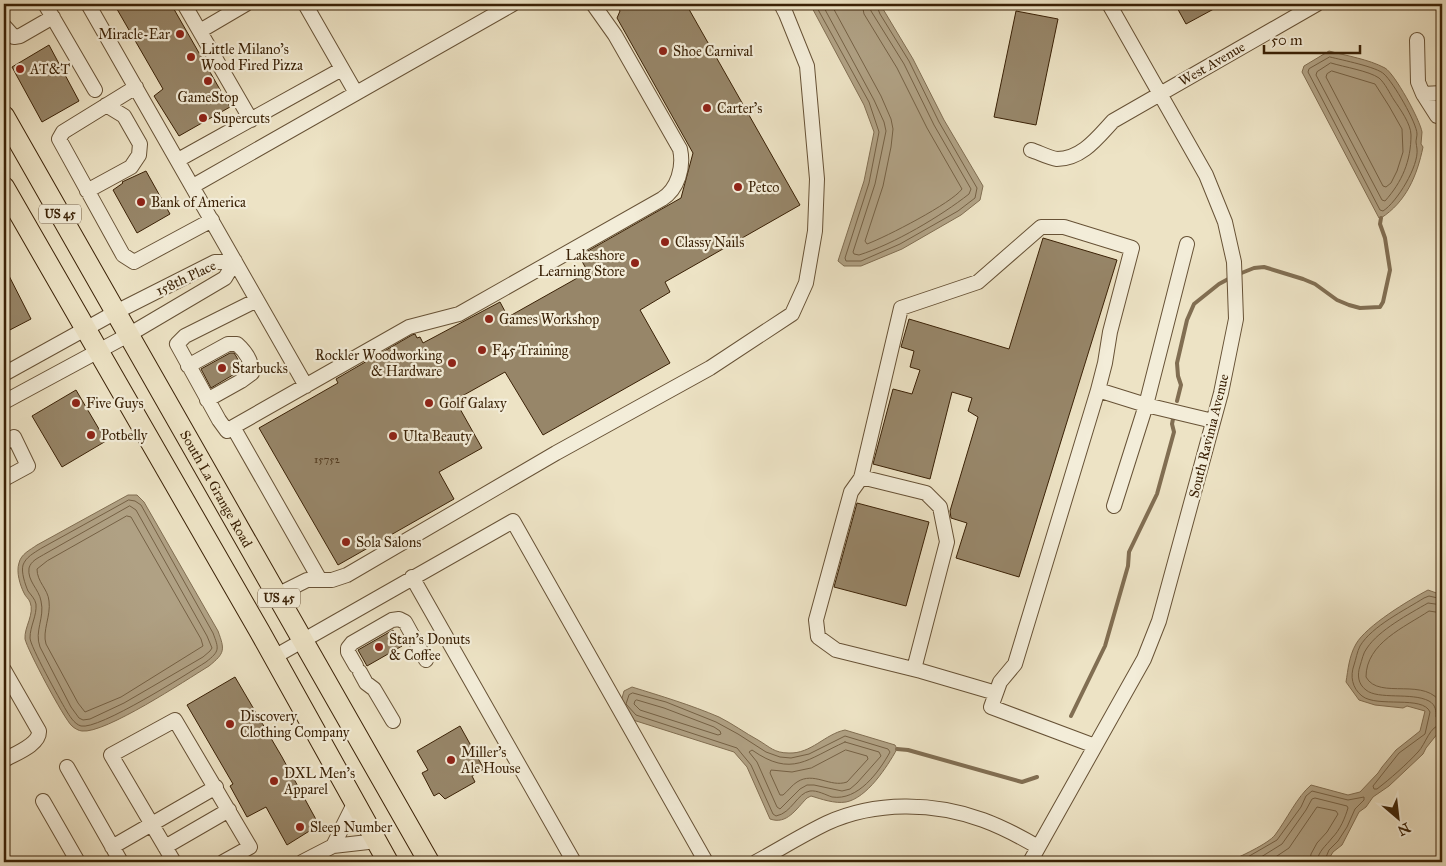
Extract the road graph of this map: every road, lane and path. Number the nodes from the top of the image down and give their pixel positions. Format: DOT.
graph roads {
  1 [pos="45,4"];
  2 [pos="88,4"];
  3 [pos="184,4"];
  4 [pos="246,4"];
  5 [pos="305,4"];
  6 [pos="513,4"];
  7 [pos="593,4"];
  8 [pos="780,4"];
  9 [pos="1109,4"];
  10 [pos="1317,4"];
  11 [pos="53,17"];
  12 [pos="4,26"];
  13 [pos="200,31"];
  14 [pos="1417,40"];
  15 [pos="342,69"];
  16 [pos="136,87"];
  17 [pos="95,90"];
  18 [pos="356,93"];
  19 [pos="1442,93"];
  20 [pos="1160,94"];
  21 [pos="1423,94"];
  22 [pos="106,105"];
  23 [pos="4,116"];
  24 [pos="1437,116"];
  25 [pos="250,120"];
  26 [pos="1031,150"];
  27 [pos="178,160"];
  28 [pos="192,186"];
  29 [pos="4,187"];
  30 [pos="87,191"];
  31 [pos="212,220"];
  32 [pos="1187,244"];
  33 [pos="235,261"];
  34 [pos="257,300"];
  35 [pos="116,312"];
  36 [pos="84,329"];
  37 [pos="130,334"];
  38 [pos="97,351"];
  39 [pos="188,366"];
  40 [pos="4,374"];
  41 [pos="306,386"];
  42 [pos="1098,390"];
  43 [pos="208,400"];
  44 [pos="4,402"];
  45 [pos="1146,405"];
  46 [pos="1214,421"];
  47 [pos="233,427"];
  48 [pos="4,443"];
  49 [pos="861,477"];
  50 [pos="4,479"];
  51 [pos="1114,506"];
  52 [pos="412,577"];
  53 [pos="320,580"];
  54 [pos="277,595"];
  55 [pos="302,641"];
  56 [pos="274,657"];
  57 [pos="426,660"];
  58 [pos="914,669"];
  59 [pos="4,670"];
  60 [pos="996,693"];
  61 [pos="393,721"];
  62 [pos="1095,746"];
  63 [pos="4,760"];
  64 [pos="67,767"];
  65 [pos="216,787"];
  66 [pos="43,801"];
  67 [pos="355,802"];
  68 [pos="229,810"];
  69 [pos="150,824"];
  70 [pos="377,842"];
  71 [pos="333,846"];
  72 [pos="1038,846"];
  73 [pos="112,847"];
  74 [pos="165,847"];
  75 [pos="78,862"];
  76 [pos="121,862"];
  77 [pos="174,862"];
  78 [pos="223,862"];
  79 [pos="302,862"];
  80 [pos="388,862"];
  81 [pos="429,862"];
  82 [pos="574,862"];
  83 [pos="706,862"];
  84 [pos="756,862"];
  85 [pos="1030,862"];
  1 -- 11 [label="street"];
  2 -- 16 [label="street"];
  3 -- 13 [label="street"];
  4 -- 13 [label="street"];
  5 -- 15 [label="street"];
  6 -- 18 [label="street"];
  7 -- 41 [label="street"];
  8 -- 53 [label="street"];
  9 -- 20 [label="street, South Ravinia Avenue"];
  10 -- 20 [label="street, West Avenue"];
  11 -- 12 [label="street"];
  11 -- 17 [label="street"];
  13 -- 25 [label="street"];
  14 -- 21 [label="street"];
  15 -- 18 [label="street"];
  15 -- 25 [label="street"];
  16 -- 22 [label="street"];
  16 -- 27 [label="street"];
  18 -- 28 [label="street"];
  19 -- 21 [label="street"];
  20 -- 26 [label="street, West Avenue"];
  20 -- 46 [label="street, South Ravinia Avenue"];
  21 -- 24 [label="street"];
  22 -- 30 [label="street"];
  22 -- 30 [label="street"];
  23 -- 35 [label="highway, South La Grange Road / US 45"];
  25 -- 27 [label="street"];
  27 -- 28 [label="street"];
  28 -- 31 [label="street"];
  29 -- 36 [label="highway, US 45"];
  30 -- 31 [label="street"];
  31 -- 33 [label="street"];
  32 -- 45 [label="street"];
  33 -- 34 [label="street"];
  33 -- 35 [label="street, 158th Place"];
  33 -- 37 [label="street, 158th Place"];
  34 -- 39 [label="street"];
  34 -- 41 [label="street"];
  35 -- 36 [label="street, 158th Place"];
  35 -- 37 [label="highway, South La Grange Road / US 45"];
  36 -- 38 [label="highway, US 45"];
  36 -- 40 [label="street, 158th Place"];
  37 -- 38 [label="street, 158th Place"];
  37 -- 54 [label="highway, South La Grange Road / US 45"];
  38 -- 44 [label="street, 158th Place"];
  38 -- 56 [label="highway, US 45"];
  39 -- 43 [label="street"];
  39 -- 43 [label="street"];
  41 -- 47 [label="street"];
  42 -- 45 [label="street"];
  42 -- 49 [label="street"];
  42 -- 60 [label="street"];
  43 -- 47 [label="street"];
  45 -- 46 [label="street"];
  45 -- 51 [label="street"];
  46 -- 62 [label="street, South Ravinia Avenue"];
  47 -- 53 [label="street"];
  48 -- 50 [label="street"];
  49 -- 58 [label="street"];
  49 -- 58 [label="street"];
  52 -- 55 [label="street"];
  52 -- 82 [label="street"];
  52 -- 83 [label="street"];
  53 -- 54 [label="street"];
  54 -- 55 [label="highway, South La Grange Road / US 45"];
  55 -- 56 [label="street"];
  55 -- 81 [label="highway, South La Grange Road / US 45"];
  56 -- 67 [label="highway, US 45"];
  57 -- 61 [label="street"];
  58 -- 60 [label="street"];
  59 -- 63 [label="street"];
  60 -- 62 [label="street"];
  62 -- 72 [label="street, South Ravinia Avenue"];
  64 -- 73 [label="street"];
  65 -- 68 [label="street"];
  65 -- 69 [label="street"];
  65 -- 69 [label="street"];
  66 -- 75 [label="street"];
  67 -- 70 [label="highway, US 45"];
  67 -- 71 [label="street"];
  68 -- 74 [label="street"];
  68 -- 78 [label="street"];
  69 -- 73 [label="street"];
  69 -- 74 [label="street"];
  70 -- 71 [label="street"];
  70 -- 80 [label="highway, US 45"];
  71 -- 79 [label="street"];
  72 -- 84 [label="street"];
  72 -- 85 [label="street, South Ravinia Avenue"];
  73 -- 76 [label="street"];
  74 -- 77 [label="street"];
}
